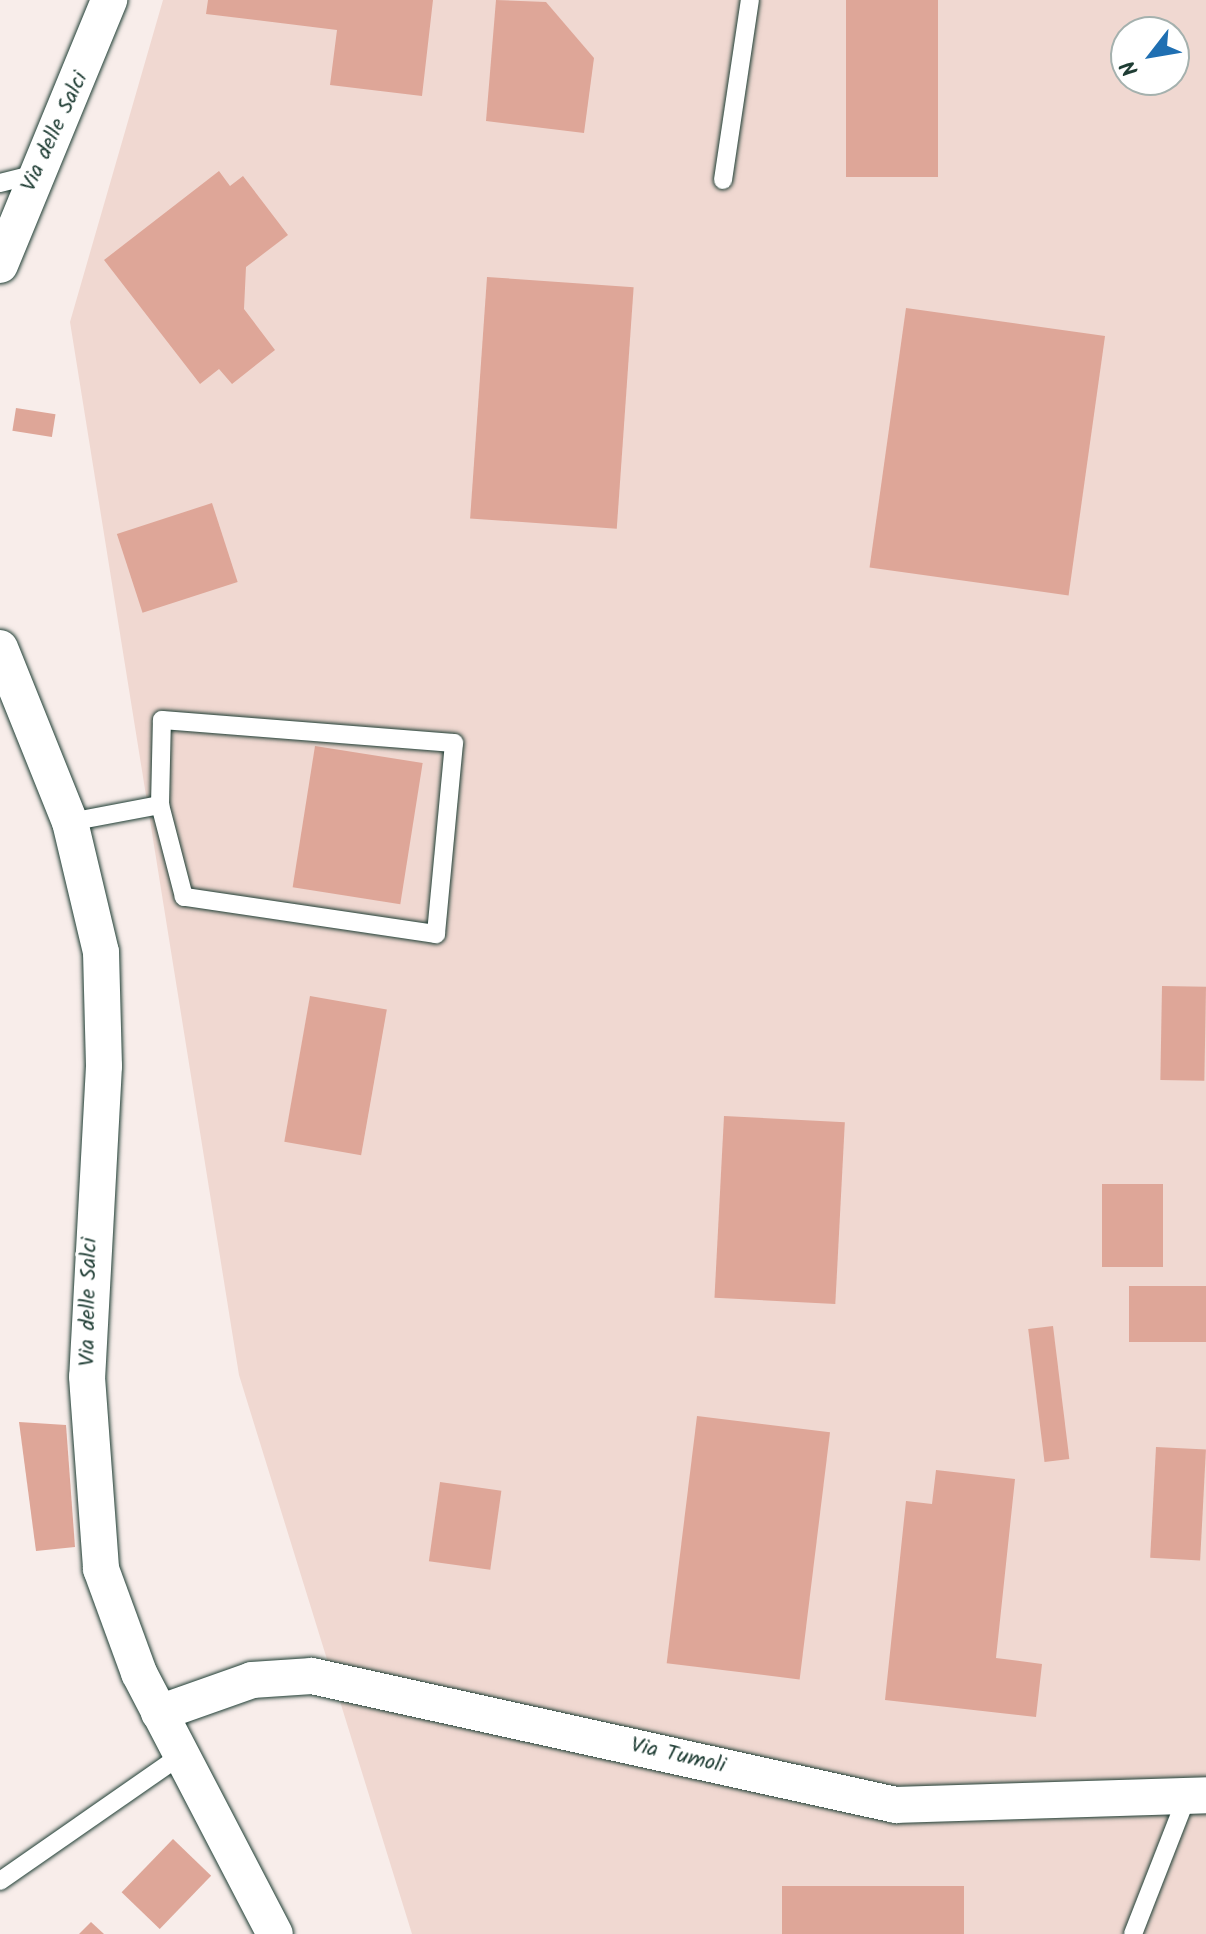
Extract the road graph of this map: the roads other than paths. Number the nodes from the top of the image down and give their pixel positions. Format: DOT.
graph roads {
  1 [pos="109,0"];
  2 [pos="750,0"];
  3 [pos="35,174"];
  4 [pos="723,180"];
  5 [pos="0,183"];
  6 [pos="0,265"];
  7 [pos="0,648"];
  8 [pos="160,805"];
  9 [pos="70,822"];
  10 [pos="159,1713"];
  11 [pos="181,1755"];
  12 [pos="1196,1795"];
  13 [pos="0,1881"];
  14 [pos="275,1934"];
  15 [pos="1133,1934"];
  1 -- 3 [label="street, Via delle Salci"];
  2 -- 4 [label="lane"];
  3 -- 5 [label="lane"];
  3 -- 6 [label="street, Via delle Salci"];
  7 -- 9 [label="street, Via delle Salci"];
  8 -- 8 [label="lane"];
  8 -- 9 [label="lane"];
  9 -- 10 [label="street, Via delle Salci"];
  10 -- 11 [label="street, Via delle Salci"];
  10 -- 12 [label="street, Via Tumoli"];
  11 -- 13 [label="lane"];
  11 -- 14 [label="street, Via delle Salci"];
  12 -- 15 [label="lane"];
}
